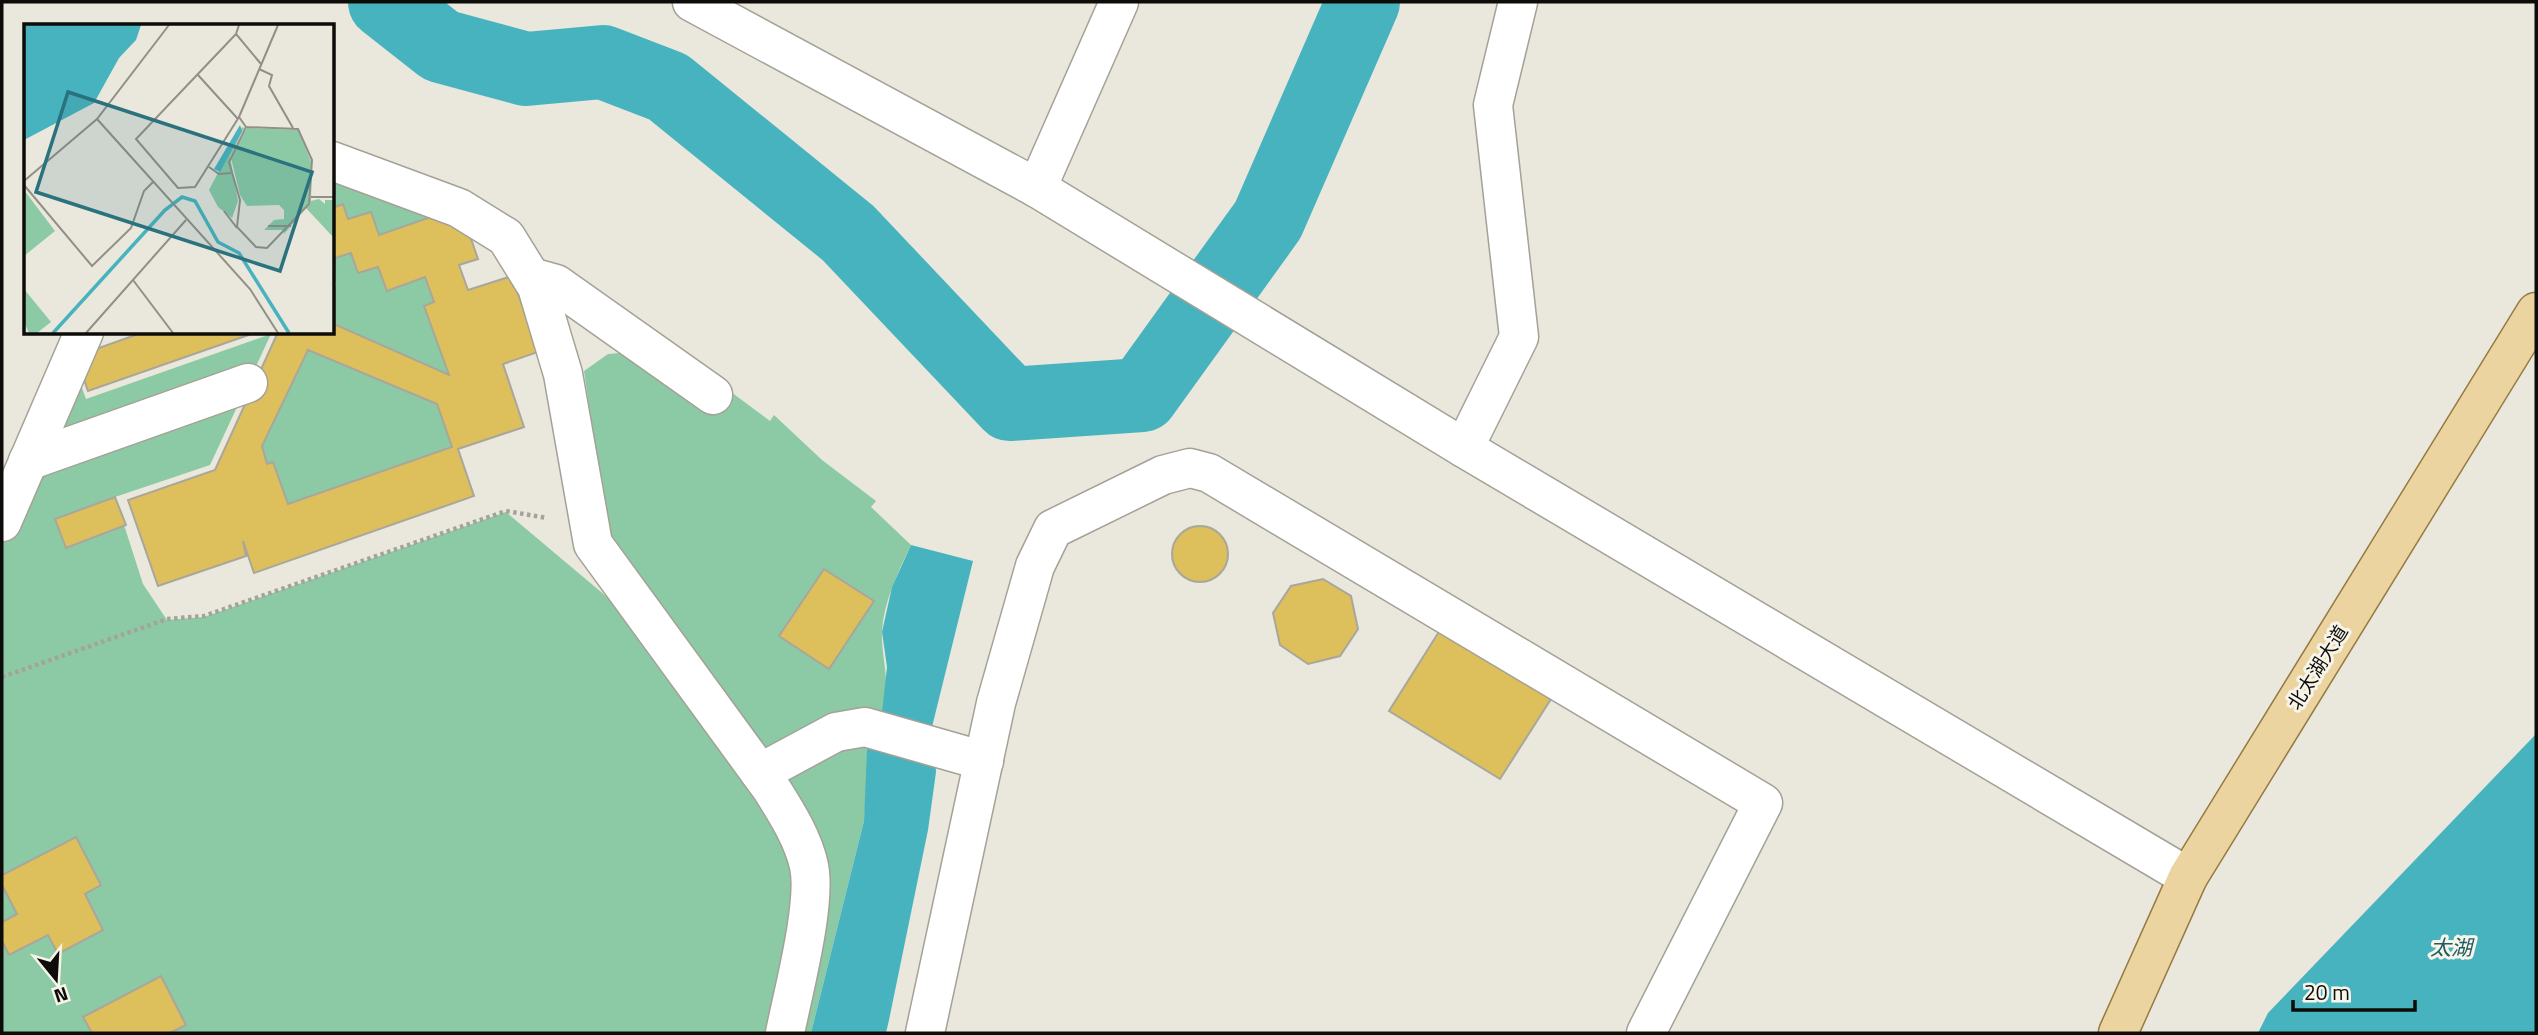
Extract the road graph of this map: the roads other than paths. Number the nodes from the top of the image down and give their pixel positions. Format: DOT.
graph roads {
  1 [pos="692,2"];
  2 [pos="1119,2"];
  3 [pos="1518,2"];
  4 [pos="334,162"];
  5 [pos="1037,188"];
  6 [pos="531,277"];
  7 [pos="2536,312"];
  8 [pos="83,334"];
  9 [pos="248,383"];
  10 [pos="713,396"];
  11 [pos="1464,448"];
  12 [pos="29,461"];
  13 [pos="2,522"];
  14 [pos="985,761"];
  15 [pos="760,774"];
  16 [pos="2188,877"];
  17 [pos="785,1033"];
  18 [pos="925,1033"];
  19 [pos="1646,1033"];
  20 [pos="2118,1033"];
  1 -- 5 [label="street"];
  2 -- 5 [label="street"];
  3 -- 11 [label="street"];
  4 -- 6 [label="street"];
  5 -- 11 [label="street"];
  6 -- 10 [label="street"];
  6 -- 15 [label="street"];
  7 -- 16 [label="main road, 北太湖大道"];
  8 -- 12 [label="street"];
  9 -- 12 [label="street"];
  11 -- 16 [label="street"];
  12 -- 13 [label="street"];
  14 -- 15 [label="street"];
  14 -- 18 [label="street"];
  14 -- 19 [label="street"];
  15 -- 17 [label="street"];
  16 -- 20 [label="main road, 北太湖大道"];
}
